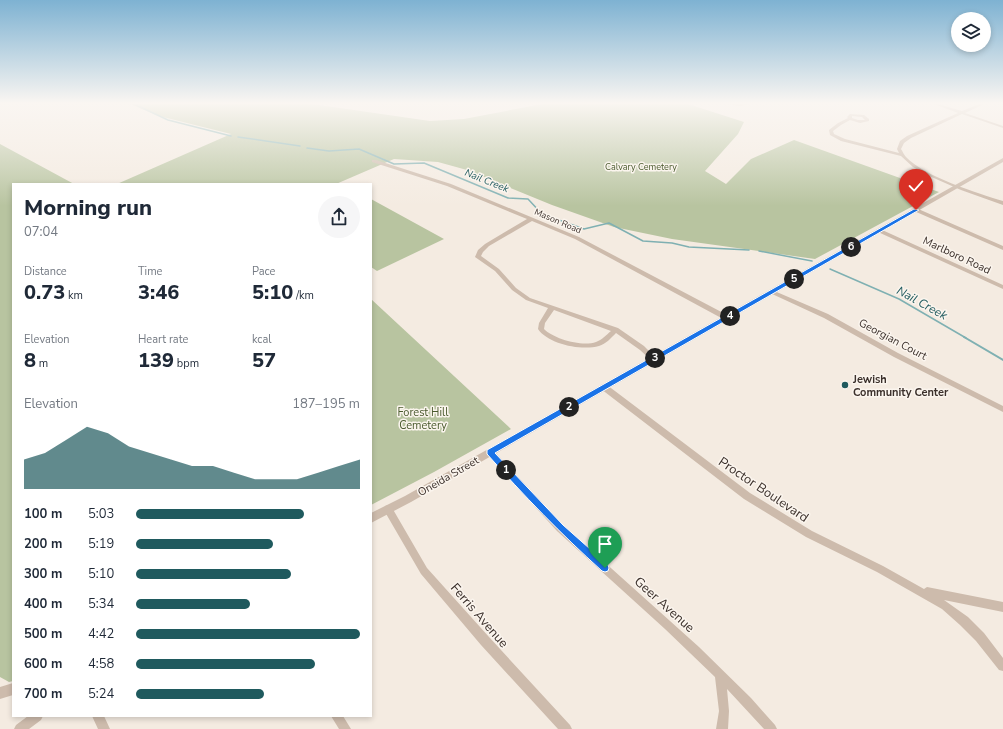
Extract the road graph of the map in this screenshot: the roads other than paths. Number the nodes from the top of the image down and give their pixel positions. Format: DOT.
graph roads {
  1 [pos="839,138"];
  2 [pos="910,138"];
  3 [pos="902,155"];
  4 [pos="1003,160"];
  5 [pos="374,161"];
  6 [pos="956,187"];
  7 [pos="1003,203"];
  8 [pos="916,210"];
  9 [pos="532,220"];
  10 [pos="880,231"];
  11 [pos="1003,248"];
  12 [pos="1003,287"];
  13 [pos="772,292"];
  14 [pos="552,308"];
  15 [pos="727,318"];
  16 [pos="616,330"];
  17 [pos="654,359"];
  18 [pos="604,387"];
  19 [pos="1003,409"];
  20 [pos="490,452"];
  21 [pos="388,509"];
  22 [pos="372,517"];
  23 [pos="922,592"];
  24 [pos="1003,607"];
  25 [pos="1003,666"];
  26 [pos="720,674"];
  27 [pos="12,689"];
  28 [pos="0,693"];
  29 [pos="36,717"];
  30 [pos="98,717"];
  31 [pos="338,717"];
  32 [pos="20,729"];
  33 [pos="104,729"];
  34 [pos="345,729"];
  35 [pos="566,729"];
  36 [pos="722,729"];
  37 [pos="771,729"];
  1 -- 3 [label="street"];
  2 -- 3 [label="street"];
  3 -- 6 [label="street"];
  4 -- 6 [label="street, Oneida Street"];
  5 -- 9 [label="street, Mason Road"];
  6 -- 7 [label="street"];
  6 -- 8 [label="street, Oneida Street"];
  8 -- 10 [label="street, Oneida Street"];
  8 -- 11 [label="street"];
  9 -- 14 [label="street"];
  9 -- 15 [label="street, Mason Road"];
  10 -- 12 [label="street, Marlboro Road"];
  10 -- 13 [label="street, Oneida Street"];
  13 -- 15 [label="street, Oneida Street"];
  13 -- 19 [label="street, Georgian Court"];
  14 -- 16 [label="street"];
  14 -- 16 [label="street"];
  15 -- 17 [label="street, Oneida Street"];
  16 -- 17 [label="street"];
  17 -- 18 [label="street, Oneida Street"];
  18 -- 20 [label="street, Oneida Street"];
  18 -- 23 [label="street, Proctor Boulevard"];
  20 -- 21 [label="street, Oneida Street"];
  20 -- 26 [label="street, Geer Avenue"];
  21 -- 22 [label="street, Oneida Street"];
  21 -- 35 [label="street, Ferris Avenue"];
  23 -- 24 [label="street, Proctor Boulevard"];
  23 -- 25 [label="street, Proctor Boulevard"];
  26 -- 36 [label="street"];
  26 -- 37 [label="street, Geer Avenue"];
  27 -- 28 [label="street"];
  29 -- 32 [label="street"];
  30 -- 33 [label="street"];
  31 -- 34 [label="street"];
}
